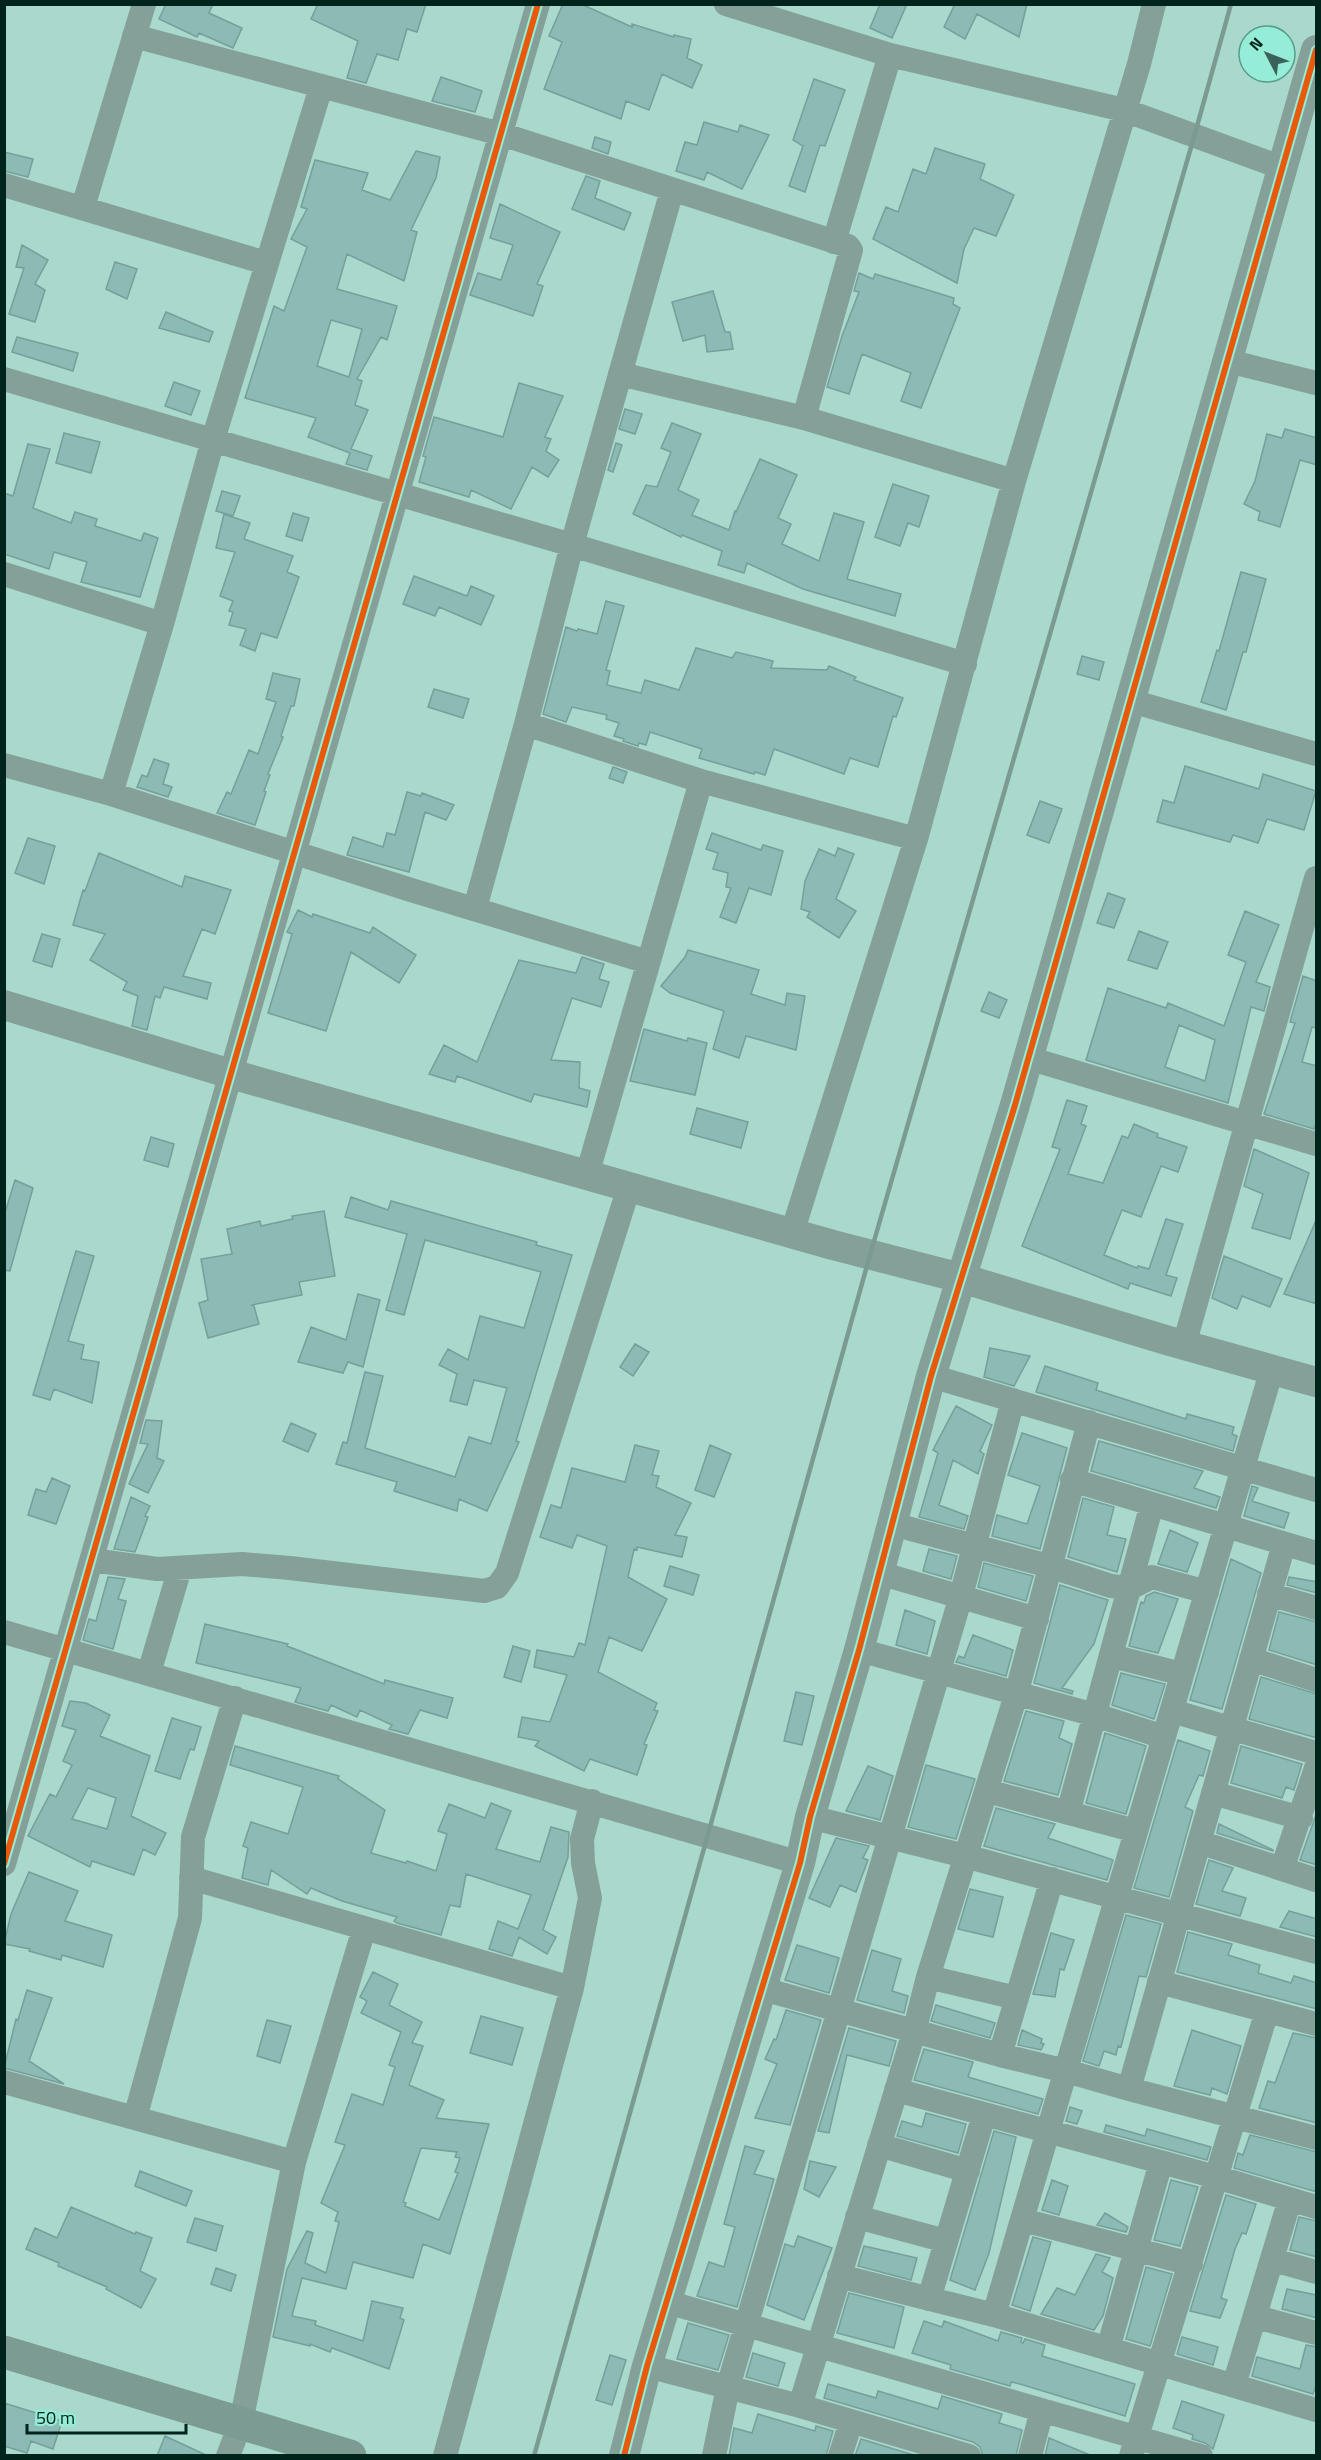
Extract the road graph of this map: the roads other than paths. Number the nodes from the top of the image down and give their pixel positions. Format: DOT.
graph roads {
  1 [pos="144,4"];
  2 [pos="538,4"];
  3 [pos="1154,4"];
  4 [pos="729,5"];
  5 [pos="134,36"];
  6 [pos="1317,50"];
  7 [pos="890,55"];
  8 [pos="321,87"];
  9 [pos="1124,110"];
  10 [pos="501,134"];
  11 [pos="1283,168"];
  12 [pos="4,185"];
  13 [pos="672,190"];
  14 [pos="83,207"];
  15 [pos="834,242"];
  16 [pos="266,263"];
  17 [pos="1228,360"];
  18 [pos="620,374"];
  19 [pos="4,379"];
  20 [pos="1317,383"];
  21 [pos="804,418"];
  22 [pos="213,440"];
  23 [pos="1014,481"];
  24 [pos="398,494"];
  25 [pos="572,545"];
  26 [pos="4,574"];
  27 [pos="162,624"];
  28 [pos="965,664"];
  29 [pos="1131,701"];
  30 [pos="526,724"];
  31 [pos="1317,754"];
  32 [pos="4,765"];
  33 [pos="701,781"];
  34 [pos="111,794"];
  35 [pos="916,839"];
  36 [pos="295,851"];
  37 [pos="1317,878"];
  38 [pos="475,908"];
  39 [pos="648,962"];
  40 [pos="4,1005"];
  41 [pos="1028,1058"];
  42 [pos="231,1074"];
  43 [pos="1248,1124"];
  44 [pos="1317,1144"];
  45 [pos="586,1175"];
  46 [pos="629,1187"];
  47 [pos="792,1233"];
  48 [pos="961,1278"];
  49 [pos="1184,1345"];
  50 [pos="1272,1369"];
  51 [pos="931,1376"];
  52 [pos="1317,1382"];
  53 [pos="1013,1400"];
  54 [pos="1089,1422"];
  55 [pos="1242,1469"];
  56 [pos="1072,1480"];
  57 [pos="1317,1490"];
  58 [pos="1152,1504"];
  59 [pos="892,1524"];
  60 [pos="1226,1526"];
  61 [pos="1284,1544"];
  62 [pos="974,1546"];
  63 [pos="1317,1553"];
  64 [pos="92,1560"];
  65 [pos="1049,1566"];
  66 [pos="180,1569"];
  67 [pos="879,1573"];
  68 [pos="1130,1588"];
  69 [pos="1207,1592"];
  70 [pos="1269,1594"];
  71 [pos="961,1596"];
  72 [pos="1317,1608"];
  73 [pos="1037,1619"];
  74 [pos="4,1632"];
  75 [pos="66,1650"];
  76 [pos="859,1650"];
  77 [pos="1112,1656"];
  78 [pos="1251,1659"];
  79 [pos="149,1673"];
  80 [pos="938,1673"];
  81 [pos="1182,1674"];
  82 [pos="1317,1680"];
  83 [pos="1016,1695"];
  84 [pos="235,1698"];
  85 [pos="1172,1711"];
  86 [pos="1095,1715"];
  87 [pos="1232,1728"];
  88 [pos="1164,1737"];
  89 [pos="1317,1753"];
  90 [pos="1317,1768"];
  91 [pos="987,1791"];
  92 [pos="1213,1793"];
  93 [pos="592,1801"];
  94 [pos="1068,1813"];
  95 [pos="810,1817"];
  96 [pos="1301,1818"];
  97 [pos="1136,1831"];
  98 [pos="889,1836"];
  99 [pos="1199,1842"];
  100 [pos="965,1856"];
  101 [pos="800,1863"];
  102 [pos="4,1864"];
  103 [pos="1282,1869"];
  104 [pos="191,1878"];
  105 [pos="1052,1879"];
  106 [pos="1317,1880"];
  107 [pos="1117,1897"];
  108 [pos="1179,1914"];
  109 [pos="364,1929"];
  110 [pos="1317,1952"];
  111 [pos="928,1977"];
  112 [pos="1160,1982"];
  113 [pos="572,1988"];
  114 [pos="763,1989"];
  115 [pos="1017,1998"];
  116 [pos="840,2011"];
  117 [pos="1267,2011"];
  118 [pos="1317,2024"];
  119 [pos="914,2032"];
  120 [pos="1000,2055"];
  121 [pos="1066,2071"];
  122 [pos="4,2082"];
  123 [pos="1129,2089"];
  124 [pos="896,2090"];
  125 [pos="984,2115"];
  126 [pos="1235,2116"];
  127 [pos="135,2118"];
  128 [pos="1048,2133"];
  129 [pos="1316,2136"];
  130 [pos="879,2145"];
  131 [pos="294,2162"];
  132 [pos="1161,2162"];
  133 [pos="968,2171"];
  134 [pos="1216,2177"];
  135 [pos="1290,2199"];
  136 [pos="1317,2207"];
  137 [pos="857,2217"];
  138 [pos="1023,2220"];
  139 [pos="946,2241"];
  140 [pos="1136,2250"];
  141 [pos="1273,2260"];
  142 [pos="1191,2264"];
  143 [pos="1317,2272"];
  144 [pos="839,2276"];
  145 [pos="929,2299"];
  146 [pos="667,2302"];
  147 [pos="994,2315"];
  148 [pos="1256,2317"];
  149 [pos="747,2324"];
  150 [pos="1317,2333"];
  151 [pos="819,2344"];
  152 [pos="1108,2349"];
  153 [pos="4,2352"];
  154 [pos="1160,2364"];
  155 [pos="647,2366"];
  156 [pos="1234,2385"];
  157 [pos="728,2387"];
  158 [pos="800,2406"];
  159 [pos="1042,2410"];
  160 [pos="1317,2410"];
  161 [pos="241,2421"];
  162 [pos="852,2422"];
  163 [pos="1134,2446"];
  164 [pos="944,2452"];
  165 [pos="228,2456"];
  166 [pos="350,2456"];
  167 [pos="445,2456"];
  168 [pos="624,2456"];
  169 [pos="714,2456"];
  170 [pos="840,2456"];
  171 [pos="969,2456"];
  172 [pos="1030,2456"];
  173 [pos="1201,2456"];
  1 -- 5 [label="street"];
  2 -- 10 [label="street"];
  3 -- 9 [label="street"];
  4 -- 7 [label="street"];
  5 -- 8 [label="street"];
  5 -- 14 [label="street"];
  6 -- 11 [label="street"];
  7 -- 9 [label="street"];
  7 -- 15 [label="street"];
  8 -- 10 [label="street"];
  8 -- 16 [label="street"];
  9 -- 11 [label="street"];
  9 -- 23 [label="street"];
  10 -- 13 [label="street"];
  10 -- 24 [label="street"];
  11 -- 17 [label="street"];
  12 -- 14 [label="street"];
  13 -- 15 [label="street"];
  13 -- 18 [label="street"];
  14 -- 16 [label="street"];
  15 -- 21 [label="street"];
  16 -- 22 [label="street"];
  17 -- 20 [label="street"];
  17 -- 29 [label="street"];
  18 -- 21 [label="street"];
  18 -- 25 [label="street"];
  19 -- 22 [label="street"];
  21 -- 23 [label="street"];
  22 -- 24 [label="street"];
  22 -- 27 [label="street"];
  23 -- 28 [label="street"];
  24 -- 25 [label="street"];
  24 -- 36 [label="street"];
  25 -- 28 [label="street"];
  25 -- 30 [label="street"];
  26 -- 27 [label="street"];
  27 -- 34 [label="street"];
  28 -- 35 [label="street"];
  29 -- 31 [label="street"];
  29 -- 41 [label="street"];
  30 -- 33 [label="street"];
  30 -- 38 [label="street"];
  32 -- 34 [label="street"];
  33 -- 35 [label="street"];
  33 -- 39 [label="street"];
  34 -- 36 [label="street"];
  35 -- 47 [label="street"];
  36 -- 38 [label="street"];
  36 -- 42 [label="street"];
  37 -- 43 [label="street"];
  38 -- 39 [label="street"];
  39 -- 45 [label="street"];
  40 -- 42 [label="street"];
  41 -- 43 [label="street"];
  41 -- 48 [label="street"];
  42 -- 45 [label="street"];
  42 -- 64 [label="street"];
  43 -- 44 [label="street"];
  43 -- 49 [label="street"];
  45 -- 46 [label="street"];
  46 -- 47 [label="street"];
  46 -- 66 [label="street"];
  47 -- 48 [label="street"];
  48 -- 49 [label="street"];
  48 -- 51 [label="street"];
  49 -- 50 [label="street"];
  50 -- 52 [label="street"];
  50 -- 55 [label="street"];
  51 -- 53 [label="street"];
  51 -- 59 [label="street"];
  53 -- 54 [label="street"];
  53 -- 62 [label="street"];
  54 -- 55 [label="street"];
  54 -- 56 [label="street"];
  55 -- 57 [label="street"];
  55 -- 60 [label="street"];
  56 -- 58 [label="street"];
  56 -- 65 [label="street"];
  58 -- 60 [label="street"];
  58 -- 68 [label="street"];
  59 -- 62 [label="street"];
  59 -- 67 [label="street"];
  60 -- 61 [label="street"];
  60 -- 69 [label="street"];
  61 -- 63 [label="street"];
  61 -- 70 [label="street"];
  62 -- 65 [label="street"];
  62 -- 71 [label="street"];
  64 -- 66 [label="street"];
  64 -- 75 [label="street"];
  65 -- 68 [label="street"];
  65 -- 73 [label="street"];
  66 -- 79 [label="street"];
  67 -- 71 [label="street"];
  67 -- 76 [label="street"];
  68 -- 69 [label="street"];
  68 -- 77 [label="street"];
  69 -- 81 [label="street"];
  70 -- 72 [label="street"];
  70 -- 78 [label="street"];
  71 -- 73 [label="street"];
  71 -- 80 [label="street"];
  73 -- 83 [label="street"];
  74 -- 75 [label="street"];
  75 -- 79 [label="street"];
  75 -- 102 [label="street"];
  76 -- 80 [label="street"];
  76 -- 95 [label="street"];
  77 -- 81 [label="street"];
  77 -- 86 [label="street"];
  78 -- 82 [label="street"];
  78 -- 87 [label="street"];
  79 -- 84 [label="street"];
  80 -- 83 [label="street"];
  80 -- 98 [label="street"];
  81 -- 85 [label="street"];
  83 -- 86 [label="street"];
  83 -- 91 [label="street"];
  84 -- 93 [label="street"];
  84 -- 104 [label="street"];
  85 -- 87 [label="street"];
  85 -- 88 [label="street"];
  86 -- 88 [label="street"];
  86 -- 94 [label="street"];
  87 -- 89 [label="street"];
  87 -- 92 [label="street"];
  88 -- 97 [label="street"];
  90 -- 96 [label="street"];
  91 -- 94 [label="street"];
  91 -- 100 [label="street"];
  92 -- 96 [label="street"];
  92 -- 99 [label="street"];
  93 -- 101 [label="street"];
  93 -- 113 [label="street"];
  94 -- 97 [label="street"];
  95 -- 98 [label="street"];
  95 -- 101 [label="street"];
  96 -- 103 [label="street"];
  97 -- 107 [label="street"];
  98 -- 100 [label="street"];
  98 -- 116 [label="street"];
  99 -- 103 [label="street"];
  99 -- 108 [label="street"];
  100 -- 105 [label="street"];
  100 -- 111 [label="street"];
  101 -- 114 [label="street"];
  103 -- 106 [label="street"];
  104 -- 109 [label="street"];
  104 -- 127 [label="street"];
  105 -- 107 [label="street"];
  105 -- 115 [label="street"];
  107 -- 108 [label="street"];
  107 -- 121 [label="street"];
  108 -- 110 [label="street"];
  108 -- 112 [label="street"];
  109 -- 113 [label="street"];
  109 -- 131 [label="street"];
  111 -- 115 [label="street"];
  111 -- 119 [label="street"];
  112 -- 117 [label="street"];
  112 -- 123 [label="street"];
  113 -- 167 [label="street"];
  114 -- 116 [label="street"];
  114 -- 146 [label="street"];
  115 -- 120 [label="street"];
  116 -- 119 [label="street"];
  116 -- 149 [label="street"];
  117 -- 118 [label="street"];
  117 -- 126 [label="street"];
  119 -- 120 [label="street"];
  119 -- 124 [label="street"];
  120 -- 121 [label="street"];
  121 -- 123 [label="street"];
  121 -- 128 [label="street"];
  122 -- 127 [label="street"];
  123 -- 126 [label="street"];
  124 -- 125 [label="street"];
  124 -- 130 [label="street"];
  125 -- 128 [label="street"];
  125 -- 133 [label="street"];
  126 -- 129 [label="street"];
  126 -- 134 [label="street"];
  127 -- 131 [label="street"];
  128 -- 132 [label="street"];
  128 -- 138 [label="street"];
  130 -- 133 [label="street"];
  130 -- 137 [label="street"];
  131 -- 161 [label="street"];
  132 -- 134 [label="street"];
  132 -- 140 [label="street"];
  133 -- 139 [label="street"];
  134 -- 135 [label="street"];
  134 -- 142 [label="street"];
  135 -- 136 [label="street"];
  135 -- 141 [label="street"];
  137 -- 139 [label="street"];
  137 -- 144 [label="street"];
  138 -- 140 [label="street"];
  138 -- 147 [label="street"];
  139 -- 145 [label="street"];
  140 -- 142 [label="street"];
  140 -- 152 [label="street"];
  141 -- 143 [label="street"];
  141 -- 148 [label="street"];
  142 -- 154 [label="street"];
  144 -- 145 [label="street"];
  144 -- 151 [label="street"];
  145 -- 147 [label="street"];
  146 -- 149 [label="street"];
  146 -- 155 [label="street"];
  147 -- 152 [label="street"];
  148 -- 150 [label="street"];
  148 -- 156 [label="street"];
  149 -- 151 [label="street"];
  149 -- 157 [label="street"];
  151 -- 158 [label="street"];
  151 -- 159 [label="street"];
  152 -- 154 [label="street"];
  153 -- 161 [label="highway"];
  154 -- 156 [label="street"];
  154 -- 163 [label="street"];
  155 -- 157 [label="street"];
  155 -- 168 [label="street"];
  156 -- 160 [label="street"];
  157 -- 158 [label="street"];
  157 -- 169 [label="street"];
  158 -- 162 [label="street"];
  159 -- 163 [label="street"];
  159 -- 172 [label="street"];
  161 -- 165 [label="street"];
  161 -- 166 [label="highway"];
  162 -- 164 [label="street"];
  162 -- 170 [label="street"];
  163 -- 173 [label="street"];
  164 -- 171 [label="street"];
}
